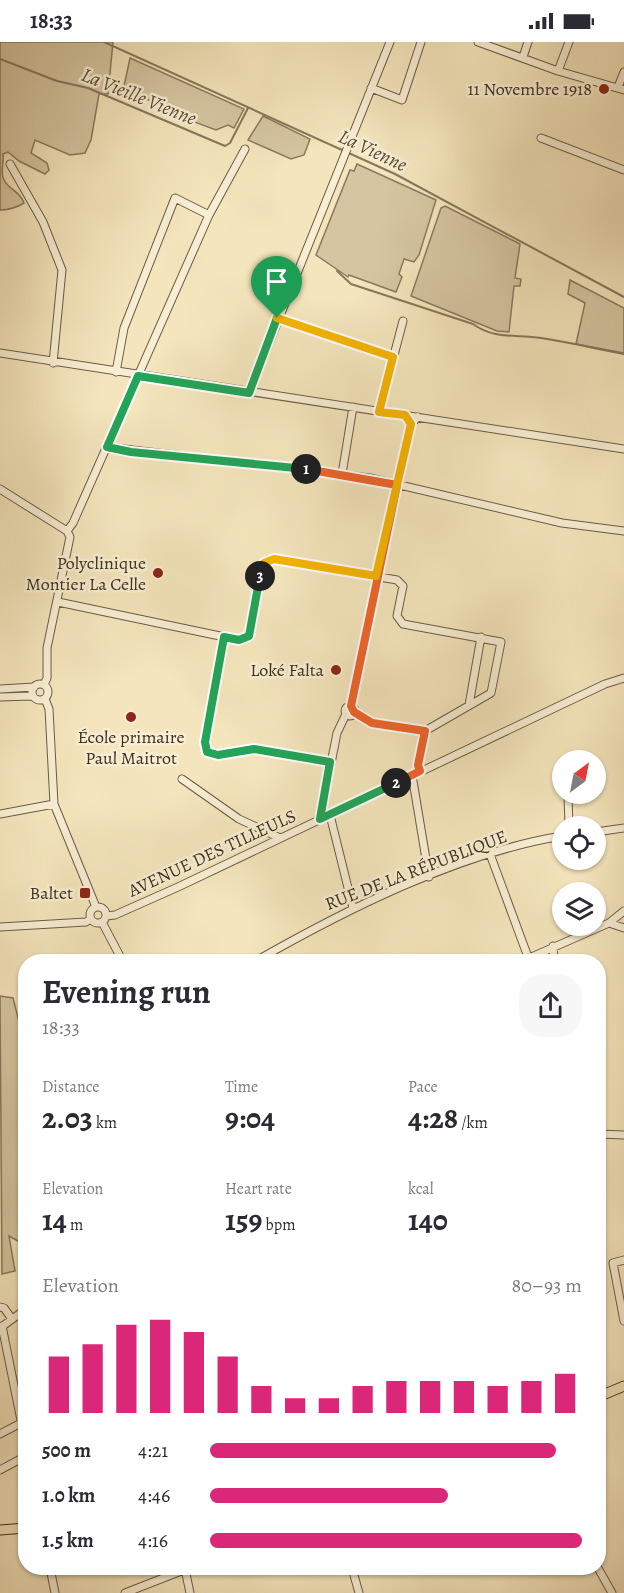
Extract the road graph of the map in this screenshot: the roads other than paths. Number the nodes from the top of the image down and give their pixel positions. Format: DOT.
graph roads {
  1 [pos="390,42"];
  2 [pos="421,42"];
  3 [pos="478,42"];
  4 [pos="528,42"];
  5 [pos="569,42"];
  6 [pos="523,57"];
  7 [pos="558,70"];
  8 [pos="624,72"];
  9 [pos="371,88"];
  10 [pos="621,88"];
  11 [pos="540,138"];
  12 [pos="244,149"];
  13 [pos="10,164"];
  14 [pos="624,170"];
  15 [pos="209,214"];
  16 [pos="277,318"];
  17 [pos="403,321"];
  18 [pos="0,353"];
  19 [pos="393,357"];
  20 [pos="53,363"];
  21 [pos="116,372"];
  22 [pos="138,376"];
  23 [pos="249,393"];
  24 [pos="353,407"];
  25 [pos="379,412"];
  26 [pos="405,415"];
  27 [pos="418,417"];
  28 [pos="411,424"];
  29 [pos="107,447"];
  30 [pos="624,449"];
  31 [pos="342,474"];
  32 [pos="397,485"];
  33 [pos="0,489"];
  34 [pos="67,531"];
  35 [pos="624,531"];
  36 [pos="376,576"];
  37 [pos="57,602"];
  38 [pos="224,637"];
  39 [pos="481,637"];
  40 [pos="624,678"];
  41 [pos="44,685"];
  42 [pos="34,687"];
  43 [pos="0,689"];
  44 [pos="32,696"];
  45 [pos="0,698"];
  46 [pos="45,699"];
  47 [pos="469,705"];
  48 [pos="352,709"];
  49 [pos="425,731"];
  50 [pos="330,762"];
  51 [pos="420,771"];
  52 [pos="412,775"];
  53 [pos="182,779"];
  54 [pos="54,804"];
  55 [pos="0,814"];
  56 [pos="330,815"];
  57 [pos="320,819"];
  58 [pos="624,828"];
  59 [pos="606,831"];
  60 [pos="280,838"];
  61 [pos="552,838"];
  62 [pos="490,854"];
  63 [pos="429,877"];
  64 [pos="96,907"];
  65 [pos="353,908"];
  66 [pos="624,911"];
  67 [pos="104,919"];
  68 [pos="88,920"];
  69 [pos="609,923"];
  70 [pos="0,927"];
  71 [pos="624,928"];
  72 [pos="553,946"];
  73 [pos="119,954"];
  74 [pos="269,954"];
  75 [pos="527,954"];
  76 [pos="535,954"];
  77 [pos="554,954"];
  78 [pos="606,1134"];
  79 [pos="624,1135"];
  80 [pos="624,1260"];
  81 [pos="0,1307"];
  82 [pos="18,1315"];
  83 [pos="12,1319"];
  84 [pos="624,1321"];
  85 [pos="1,1327"];
  86 [pos="624,1386"];
  87 [pos="606,1394"];
  88 [pos="18,1409"];
  89 [pos="18,1425"];
  90 [pos="0,1434"];
  91 [pos="18,1460"];
  92 [pos="0,1470"];
  93 [pos="18,1529"];
  94 [pos="0,1530"];
  95 [pos="51,1575"];
  96 [pos="170,1575"];
  97 [pos="188,1575"];
  98 [pos="354,1575"];
  99 [pos="602,1575"];
  100 [pos="55,1593"];
  101 [pos="125,1593"];
  102 [pos="190,1593"];
  103 [pos="359,1593"];
  104 [pos="612,1593"];
  1 -- 9 [label="street"];
  2 -- 9 [label="street"];
  3 -- 6 [label="street"];
  4 -- 6 [label="street"];
  5 -- 7 [label="street"];
  6 -- 7 [label="street"];
  7 -- 10 [label="street"];
  8 -- 10 [label="street"];
  9 -- 16 [label="street"];
  11 -- 14 [label="street"];
  12 -- 15 [label="street"];
  13 -- 20 [label="street"];
  15 -- 21 [label="street"];
  15 -- 22 [label="street"];
  16 -- 19 [label="street"];
  16 -- 23 [label="street"];
  17 -- 19 [label="street"];
  18 -- 20 [label="street"];
  19 -- 25 [label="street"];
  20 -- 21 [label="street"];
  21 -- 22 [label="street"];
  22 -- 23 [label="street"];
  22 -- 29 [label="street"];
  23 -- 24 [label="street"];
  24 -- 25 [label="street"];
  24 -- 31 [label="street"];
  25 -- 26 [label="street"];
  26 -- 27 [label="street"];
  26 -- 28 [label="street"];
  27 -- 28 [label="street"];
  27 -- 30 [label="street"];
  28 -- 32 [label="street"];
  29 -- 31 [label="street"];
  29 -- 34 [label="street"];
  31 -- 32 [label="street"];
  32 -- 35 [label="street"];
  32 -- 36 [label="street"];
  33 -- 34 [label="street"];
  34 -- 37 [label="street"];
  36 -- 38 [label="street"];
  36 -- 39 [label="street"];
  36 -- 48 [label="street"];
  37 -- 38 [label="street"];
  37 -- 41 [label="street"];
  38 -- 50 [label="street"];
  39 -- 47 [label="street"];
  39 -- 47 [label="street"];
  40 -- 51 [label="street, AVENUE DES TILLEULS"];
  41 -- 42 [label="street"];
  41 -- 46 [label="street"];
  42 -- 43 [label="street"];
  42 -- 44 [label="street"];
  44 -- 45 [label="street"];
  44 -- 46 [label="street"];
  46 -- 54 [label="street"];
  47 -- 49 [label="street"];
  48 -- 49 [label="street"];
  48 -- 50 [label="street"];
  49 -- 51 [label="street"];
  50 -- 57 [label="street"];
  51 -- 52 [label="street, AVENUE DES TILLEULS"];
  52 -- 56 [label="street, AVENUE DES TILLEULS"];
  52 -- 63 [label="street"];
  53 -- 60 [label="street"];
  54 -- 55 [label="street"];
  54 -- 64 [label="street"];
  56 -- 57 [label="street, AVENUE DES TILLEULS"];
  56 -- 65 [label="street"];
  57 -- 60 [label="street, AVENUE DES TILLEULS"];
  58 -- 59 [label="street"];
  60 -- 67 [label="street, AVENUE DES TILLEULS"];
  61 -- 62 [label="street, RUE DE LA RÉPUBLIQUE"];
  62 -- 63 [label="street, RUE DE LA RÉPUBLIQUE"];
  62 -- 75 [label="street"];
  63 -- 65 [label="street, RUE DE LA RÉPUBLIQUE"];
  64 -- 67 [label="street"];
  64 -- 68 [label="street"];
  65 -- 74 [label="street, RUE DE LA RÉPUBLIQUE"];
  66 -- 69 [label="street"];
  67 -- 68 [label="street"];
  67 -- 73 [label="street"];
  68 -- 70 [label="street"];
  69 -- 71 [label="street"];
  69 -- 72 [label="street"];
  72 -- 76 [label="street"];
  72 -- 77 [label="street"];
  78 -- 79 [label="street"];
  80 -- 84 [label="street"];
  81 -- 83 [label="street"];
  82 -- 83 [label="street"];
  83 -- 85 [label="street"];
  85 -- 88 [label="street"];
  86 -- 87 [label="main road"];
  89 -- 90 [label="street"];
  91 -- 92 [label="street"];
  93 -- 94 [label="main road"];
  95 -- 100 [label="street"];
  96 -- 101 [label="street"];
  97 -- 102 [label="street"];
  98 -- 103 [label="street"];
  99 -- 104 [label="street"];
}
